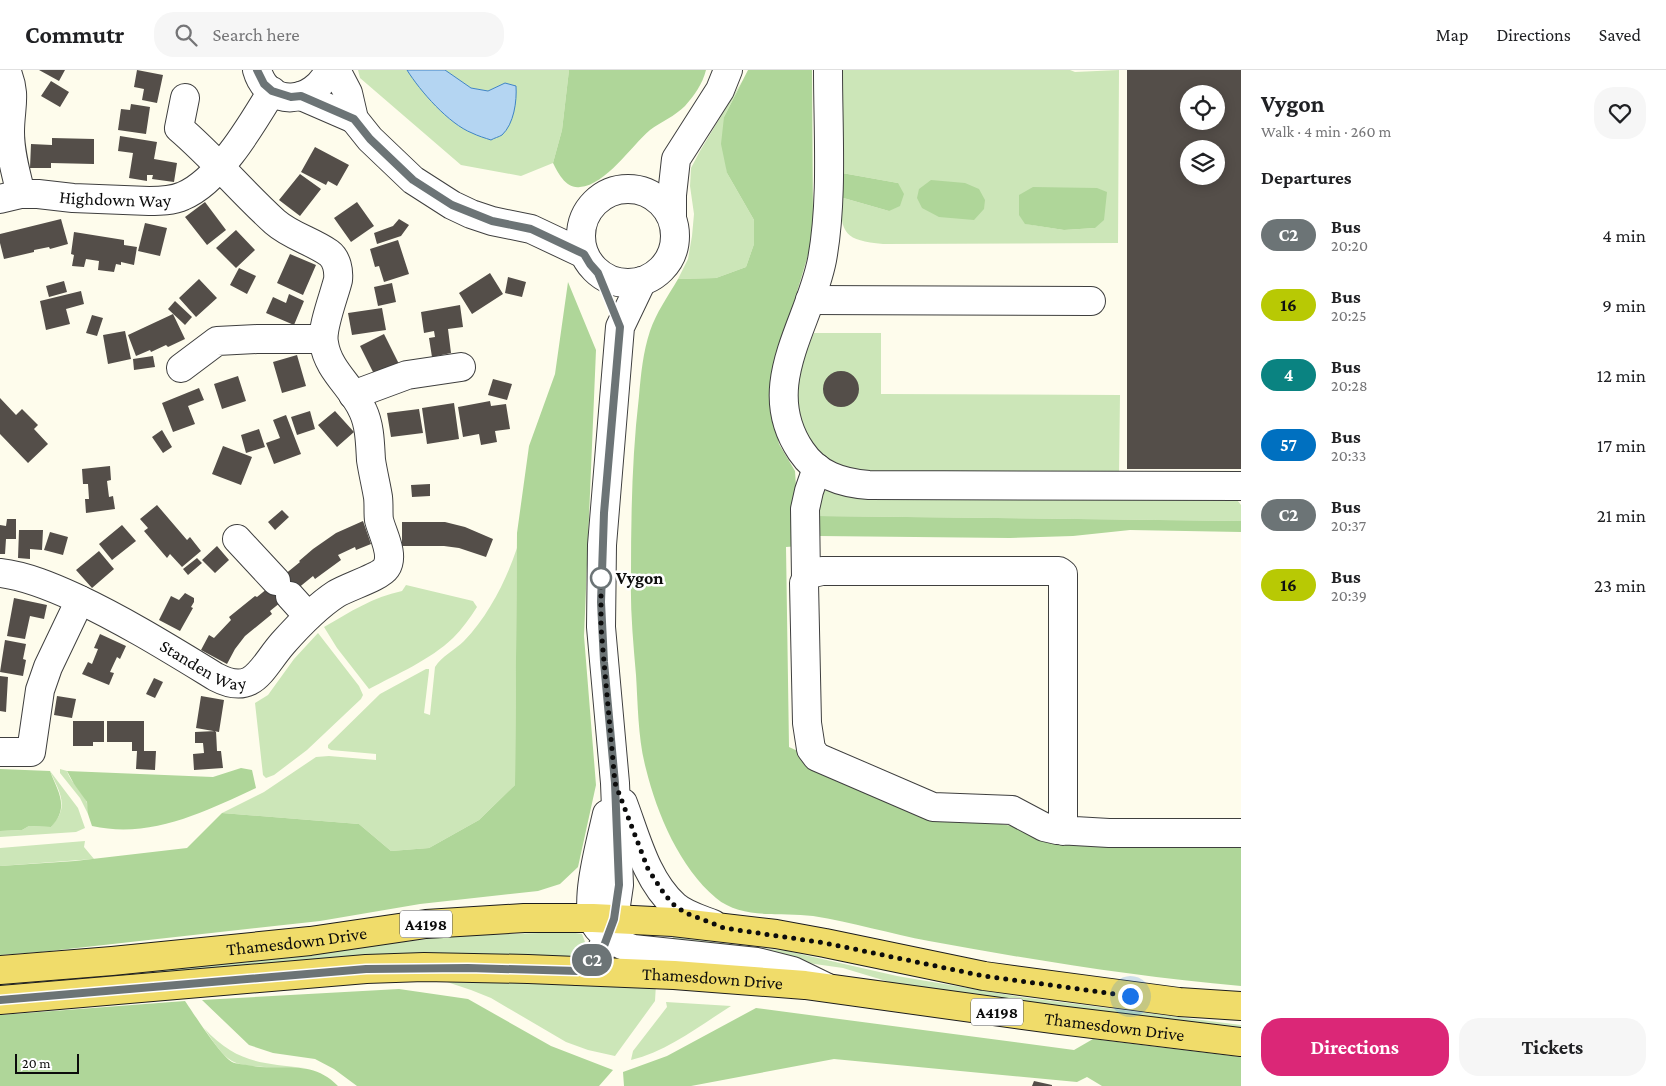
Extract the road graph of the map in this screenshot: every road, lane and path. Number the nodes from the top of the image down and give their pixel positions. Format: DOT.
graph roads {
  1 [pos="6,70"];
  2 [pos="329,70"];
  3 [pos="336,70"];
  4 [pos="728,70"];
  5 [pos="828,70"];
  6 [pos="264,81"];
  7 [pos="301,96"];
  8 [pos="185,98"];
  9 [pos="354,119"];
  10 [pos="676,159"];
  11 [pos="220,167"];
  12 [pos="621,189"];
  13 [pos="10,196"];
  14 [pos="586,212"];
  15 [pos="672,216"];
  16 [pos="531,229"];
  17 [pos="591,264"];
  18 [pos="642,281"];
  19 [pos="810,300"];
  20 [pos="1091,301"];
  21 [pos="620,327"];
  22 [pos="323,339"];
  23 [pos="461,367"];
  24 [pos="181,368"];
  25 [pos="353,396"];
  26 [pos="817,468"];
  27 [pos="1241,486"];
  28 [pos="237,539"];
  29 [pos="0,573"];
  30 [pos="806,578"];
  31 [pos="80,600"];
  32 [pos="308,616"];
  33 [pos="0,752"];
  34 [pos="615,783"];
  35 [pos="1063,831"];
  36 [pos="1241,834"];
  37 [pos="605,924"];
  38 [pos="724,928"];
  39 [pos="0,970"];
  40 [pos="578,971"];
  41 [pos="827,988"];
  42 [pos="0,1000"];
  43 [pos="1241,1006"];
  44 [pos="1241,1042"];
  1 -- 13 [label="street"];
  2 -- 7 [label="street"];
  3 -- 9 [label="street"];
  4 -- 10 [label="street"];
  5 -- 19 [label="street"];
  6 -- 7 [label="street"];
  6 -- 11 [label="street, Highdown Way"];
  7 -- 9 [label="street"];
  8 -- 11 [label="street"];
  9 -- 16 [label="street"];
  10 -- 12 [label="street"];
  10 -- 15 [label="street"];
  11 -- 13 [label="street, Highdown Way"];
  11 -- 22 [label="street"];
  12 -- 14 [label="street"];
  12 -- 15 [label="street"];
  14 -- 16 [label="street"];
  14 -- 17 [label="street"];
  15 -- 18 [label="street"];
  16 -- 17 [label="street"];
  17 -- 18 [label="street"];
  17 -- 21 [label="street"];
  18 -- 21 [label="street"];
  19 -- 20 [label="street"];
  19 -- 26 [label="street"];
  21 -- 34 [label="street"];
  22 -- 24 [label="street"];
  22 -- 25 [label="street, Standen Way"];
  23 -- 25 [label="street"];
  25 -- 32 [label="street, Standen Way"];
  26 -- 27 [label="street"];
  26 -- 30 [label="street"];
  28 -- 32 [label="street"];
  29 -- 31 [label="street, Standen Way"];
  30 -- 35 [label="street"];
  30 -- 35 [label="street"];
  31 -- 32 [label="street, Standen Way"];
  31 -- 33 [label="street"];
  34 -- 37 [label="street"];
  34 -- 38 [label="street"];
  35 -- 36 [label="street"];
  37 -- 38 [label="main road, Thamesdown Drive / A4198"];
  37 -- 39 [label="main road, Thamesdown Drive / A4198"];
  37 -- 40 [label="street"];
  37 -- 41 [label="street"];
  38 -- 43 [label="main road, Thamesdown Drive / A4198"];
  40 -- 41 [label="main road, Thamesdown Drive / A4198"];
  40 -- 42 [label="main road, Thamesdown Drive / A4198"];
  41 -- 44 [label="main road, Thamesdown Drive / A4198"];
}
